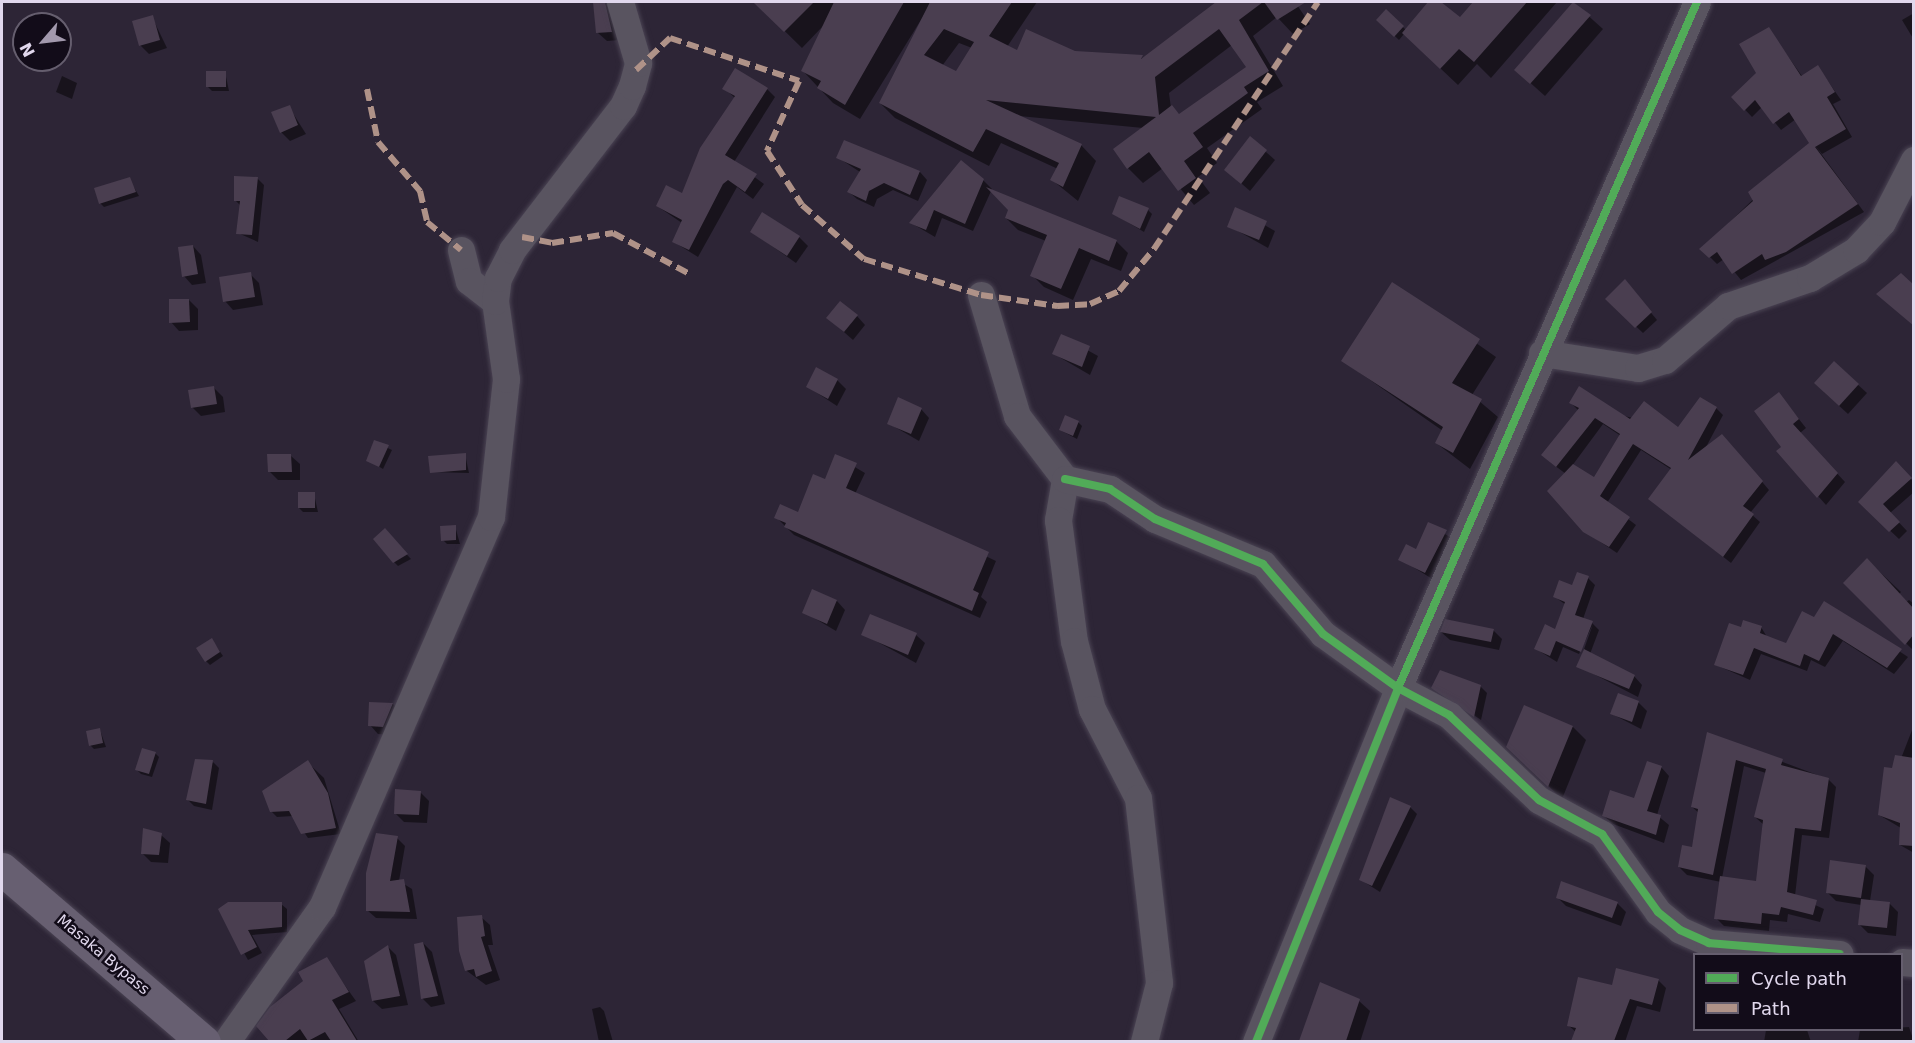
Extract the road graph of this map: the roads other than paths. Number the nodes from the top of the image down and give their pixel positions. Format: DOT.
graph roads {
  1 [pos="620,2"];
  2 [pos="1697,2"];
  3 [pos="1914,160"];
  4 [pos="461,250"];
  5 [pos="981,295"];
  6 [pos="495,301"];
  7 [pos="1542,353"];
  8 [pos="1065,479"];
  9 [pos="1398,688"];
  10 [pos="2,869"];
  11 [pos="1828,953"];
  12 [pos="204,1041"];
  13 [pos="226,1041"];
  14 [pos="1144,1041"];
  15 [pos="1256,1041"];
  1 -- 6 [label="street"];
  2 -- 7 [label="street"];
  3 -- 7 [label="street"];
  4 -- 6 [label="street"];
  5 -- 8 [label="street"];
  6 -- 13 [label="street"];
  7 -- 9 [label="street"];
  8 -- 9 [label="street"];
  8 -- 14 [label="street"];
  9 -- 11 [label="street"];
  9 -- 15 [label="street"];
  10 -- 12 [label="highway, Masaka Bypass"];
}
